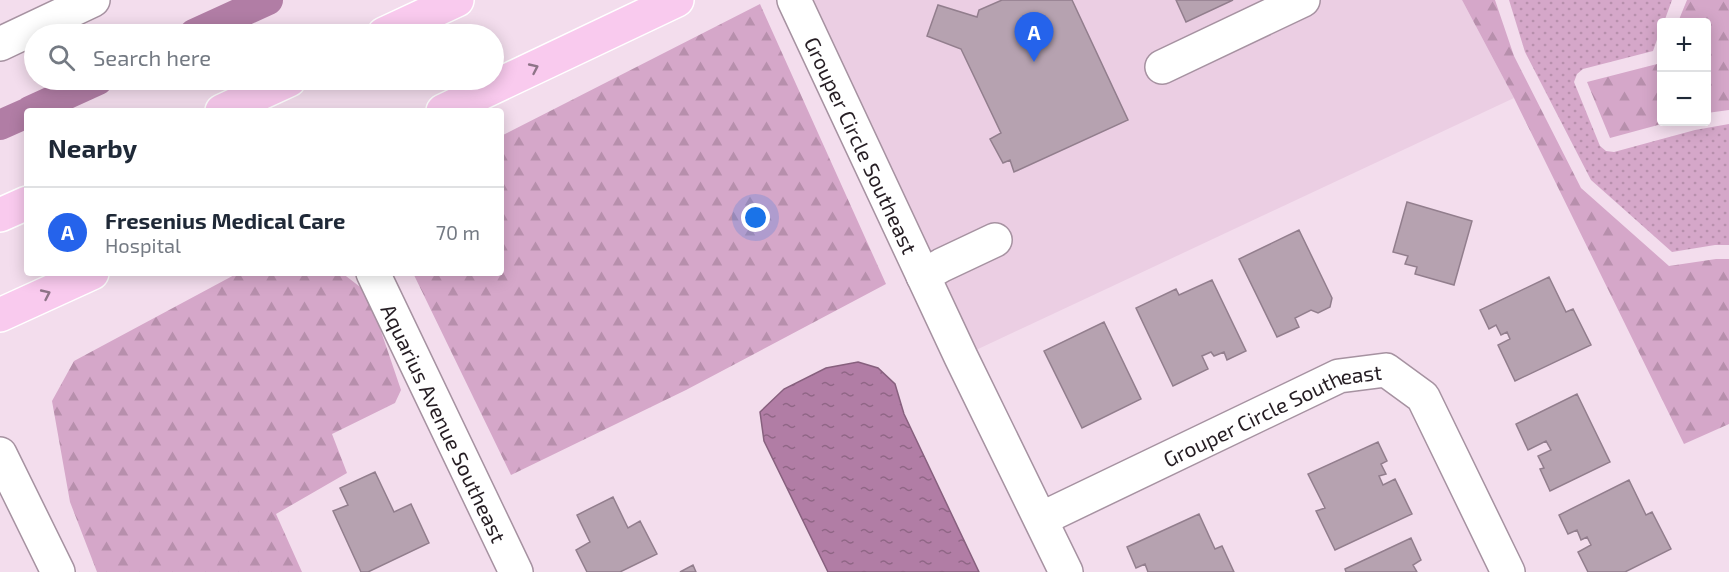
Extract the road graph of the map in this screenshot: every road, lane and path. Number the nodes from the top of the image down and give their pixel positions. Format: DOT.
graph roads {
  1 [pos="93,0"];
  2 [pos="457,0"];
  3 [pos="677,0"];
  4 [pos="794,0"];
  5 [pos="1303,0"];
  6 [pos="42,24"];
  7 [pos="405,24"];
  8 [pos="24,33"];
  9 [pos="0,44"];
  10 [pos="1162,67"];
  11 [pos="504,82"];
  12 [pos="267,90"];
  13 [pos="487,90"];
  14 [pos="228,108"];
  15 [pos="449,108"];
  16 [pos="24,204"];
  17 [pos="0,215"];
  18 [pos="995,240"];
  19 [pos="85,276"];
  20 [pos="375,276"];
  21 [pos="923,276"];
  22 [pos="0,315"];
  23 [pos="0,454"];
  24 [pos="1041,519"];
  25 [pos="58,572"];
  26 [pos="516,572"];
  27 [pos="1066,572"];
  28 [pos="1509,572"];
  1 -- 6 [label="street"];
  2 -- 7 [label="main road"];
  11 -- 3 [label="main road, one-way"];
  4 -- 21 [label="street, Grouper Circle Southeast"];
  5 -- 10 [label="street"];
  8 -- 9 [label="street"];
  12 -- 14 [label="main road"];
  15 -- 13 [label="main road, one-way"];
  16 -- 17 [label="main road"];
  18 -- 21 [label="street"];
  22 -- 19 [label="main road, one-way"];
  20 -- 26 [label="street, Aquarius Avenue Southeast"];
  21 -- 24 [label="street, Grouper Circle Southeast"];
  23 -- 25 [label="street"];
  24 -- 27 [label="street, Grouper Circle Southeast"];
  24 -- 28 [label="street, Grouper Circle Southeast"];
}
